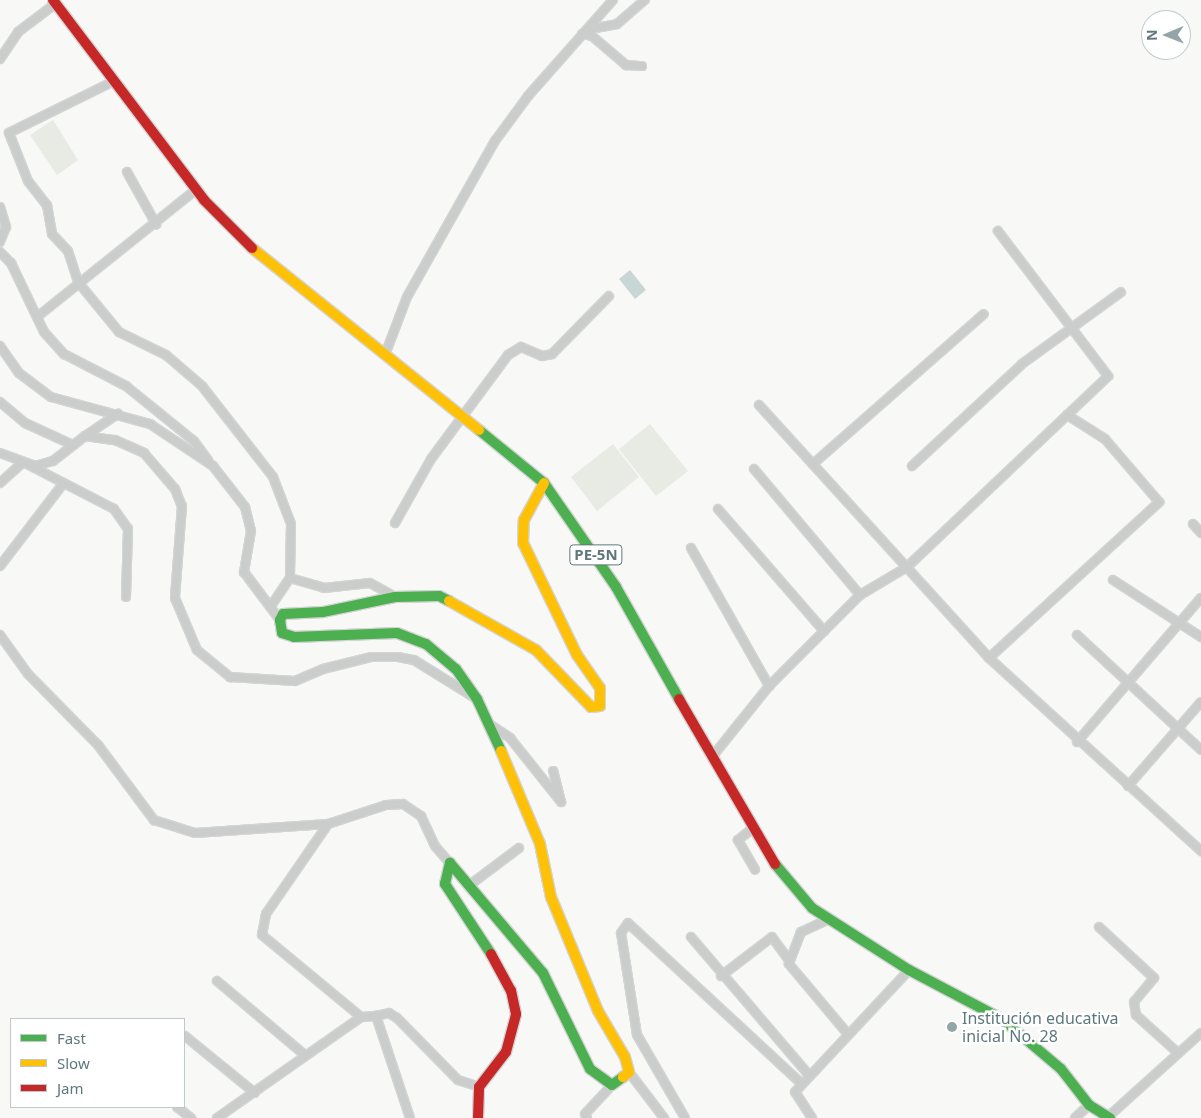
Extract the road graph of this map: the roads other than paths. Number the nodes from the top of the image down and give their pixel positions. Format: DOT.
graph roads {
  1 [pos="613,0"];
  2 [pos="646,0"];
  3 [pos="54,2"];
  4 [pos="590,29"];
  5 [pos="582,34"];
  6 [pos="0,59"];
  7 [pos="642,66"];
  8 [pos="112,82"];
  9 [pos="127,172"];
  10 [pos="197,190"];
  11 [pos="0,207"];
  12 [pos="156,224"];
  13 [pos="998,231"];
  14 [pos="0,242"];
  15 [pos="0,252"];
  16 [pos="78,282"];
  17 [pos="1121,292"];
  18 [pos="609,296"];
  19 [pos="984,314"];
  20 [pos="37,317"];
  21 [pos="1070,327"];
  22 [pos="0,346"];
  23 [pos="386,352"];
  24 [pos="0,402"];
  25 [pos="759,405"];
  26 [pos="118,414"];
  27 [pos="1067,415"];
  28 [pos="463,416"];
  29 [pos="85,436"];
  30 [pos="73,446"];
  31 [pos="0,453"];
  32 [pos="23,462"];
  33 [pos="813,464"];
  34 [pos="213,466"];
  35 [pos="912,466"];
  36 [pos="754,469"];
  37 [pos="0,483"];
  38 [pos="544,483"];
  39 [pos="63,484"];
  40 [pos="718,509"];
  41 [pos="395,523"];
  42 [pos="1193,524"];
  43 [pos="1201,534"];
  44 [pos="691,548"];
  45 [pos="0,566"];
  46 [pos="907,567"];
  47 [pos="290,578"];
  48 [pos="1112,580"];
  49 [pos="860,595"];
  50 [pos="126,597"];
  51 [pos="394,597"];
  52 [pos="1201,598"];
  53 [pos="271,606"];
  54 [pos="280,620"];
  55 [pos="1178,623"];
  56 [pos="824,631"];
  57 [pos="0,635"];
  58 [pos="1077,635"];
  59 [pos="1201,637"];
  60 [pos="989,658"];
  61 [pos="1128,683"];
  62 [pos="769,686"];
  63 [pos="476,699"];
  64 [pos="1201,702"];
  65 [pos="488,723"];
  66 [pos="1177,729"];
  67 [pos="1077,742"];
  68 [pos="1201,750"];
  69 [pos="712,757"];
  70 [pos="553,771"];
  71 [pos="1128,786"];
  72 [pos="328,824"];
  73 [pos="752,829"];
  74 [pos="519,848"];
  75 [pos="1201,851"];
  76 [pos="450,863"];
  77 [pos="755,869"];
  78 [pos="471,884"];
  79 [pos="829,919"];
  80 [pos="1099,927"];
  81 [pos="691,937"];
  82 [pos="789,960"];
  83 [pos="909,970"];
  84 [pos="721,976"];
  85 [pos="217,981"];
  86 [pos="376,1016"];
  87 [pos="361,1017"];
  88 [pos="1201,1032"];
  89 [pos="847,1033"];
  90 [pos="185,1036"];
  91 [pos="1177,1052"];
  92 [pos="305,1056"];
  93 [pos="629,1072"];
  94 [pos="810,1075"];
  95 [pos="802,1084"];
  96 [pos="612,1085"];
  97 [pos="478,1087"];
  98 [pos="255,1093"];
  99 [pos="1089,1105"];
  100 [pos="178,1108"];
  101 [pos="1110,1117"];
  102 [pos="191,1118"];
  103 [pos="217,1118"];
  104 [pos="410,1118"];
  105 [pos="478,1118"];
  106 [pos="587,1118"];
  107 [pos="664,1118"];
  108 [pos="685,1118"];
  109 [pos="812,1118"];
  110 [pos="1075,1118"];
  1 -- 4 [label="street"];
  2 -- 4 [label="street"];
  3 -- 6 [label="street"];
  3 -- 8 [label="main road, PE-5N"];
  4 -- 5 [label="street"];
  5 -- 7 [label="street"];
  5 -- 23 [label="street"];
  8 -- 10 [label="main road, PE-5N"];
  8 -- 16 [label="street"];
  9 -- 12 [label="street"];
  10 -- 12 [label="street"];
  10 -- 23 [label="main road, PE-5N"];
  11 -- 14 [label="street"];
  12 -- 16 [label="street"];
  13 -- 21 [label="street"];
  15 -- 20 [label="street"];
  16 -- 20 [label="street"];
  16 -- 47 [label="street"];
  17 -- 21 [label="street"];
  18 -- 28 [label="street"];
  19 -- 33 [label="street"];
  20 -- 34 [label="street"];
  21 -- 27 [label="street"];
  21 -- 35 [label="street"];
  22 -- 26 [label="street"];
  23 -- 28 [label="main road, PE-5N"];
  24 -- 30 [label="street"];
  25 -- 33 [label="street"];
  26 -- 29 [label="street"];
  26 -- 34 [label="street"];
  27 -- 46 [label="street"];
  27 -- 60 [label="street"];
  28 -- 38 [label="main road, PE-5N"];
  28 -- 41 [label="street"];
  29 -- 30 [label="street"];
  29 -- 63 [label="street"];
  30 -- 32 [label="street"];
  31 -- 32 [label="street"];
  32 -- 37 [label="street"];
  32 -- 39 [label="street"];
  33 -- 46 [label="street"];
  34 -- 53 [label="street"];
  36 -- 49 [label="street"];
  38 -- 51 [label="main road"];
  38 -- 69 [label="main road, PE-5N"];
  39 -- 45 [label="street"];
  39 -- 50 [label="street"];
  40 -- 56 [label="street"];
  42 -- 43 [label="street"];
  44 -- 62 [label="street"];
  46 -- 49 [label="street"];
  46 -- 60 [label="street"];
  47 -- 51 [label="street"];
  47 -- 53 [label="street"];
  48 -- 55 [label="street"];
  49 -- 56 [label="street"];
  51 -- 54 [label="main road"];
  52 -- 55 [label="street"];
  53 -- 54 [label="street"];
  54 -- 63 [label="main road"];
  55 -- 59 [label="street"];
  55 -- 61 [label="street"];
  56 -- 62 [label="street"];
  57 -- 72 [label="street"];
  58 -- 61 [label="street"];
  60 -- 67 [label="street"];
  61 -- 66 [label="street"];
  61 -- 67 [label="street"];
  62 -- 69 [label="street"];
  63 -- 65 [label="main road"];
  64 -- 66 [label="street"];
  65 -- 70 [label="street"];
  65 -- 93 [label="main road"];
  66 -- 68 [label="street"];
  66 -- 71 [label="street"];
  67 -- 71 [label="street"];
  69 -- 73 [label="main road, PE-5N"];
  71 -- 75 [label="street"];
  72 -- 76 [label="street"];
  72 -- 87 [label="street"];
  73 -- 77 [label="street"];
  73 -- 79 [label="main road, PE-5N"];
  74 -- 78 [label="street"];
  76 -- 78 [label="main road"];
  76 -- 97 [label="main road"];
  78 -- 96 [label="main road"];
  79 -- 82 [label="street"];
  79 -- 83 [label="main road, PE-5N"];
  80 -- 91 [label="street"];
  81 -- 84 [label="street"];
  82 -- 84 [label="street"];
  82 -- 89 [label="street"];
  83 -- 89 [label="street"];
  83 -- 99 [label="main road, PE-5N"];
  84 -- 94 [label="street"];
  85 -- 92 [label="street"];
  86 -- 87 [label="street"];
  86 -- 97 [label="street"];
  86 -- 104 [label="street"];
  87 -- 92 [label="street"];
  88 -- 91 [label="street"];
  89 -- 94 [label="street"];
  90 -- 98 [label="street"];
  91 -- 101 [label="street"];
  92 -- 98 [label="street"];
  93 -- 96 [label="main road"];
  93 -- 107 [label="street"];
  94 -- 95 [label="street"];
  95 -- 108 [label="street"];
  95 -- 109 [label="street"];
  96 -- 106 [label="street"];
  97 -- 105 [label="main road"];
  98 -- 103 [label="street"];
  99 -- 101 [label="main road, PE-5N"];
  99 -- 110 [label="street"];
  100 -- 102 [label="street"];
}
